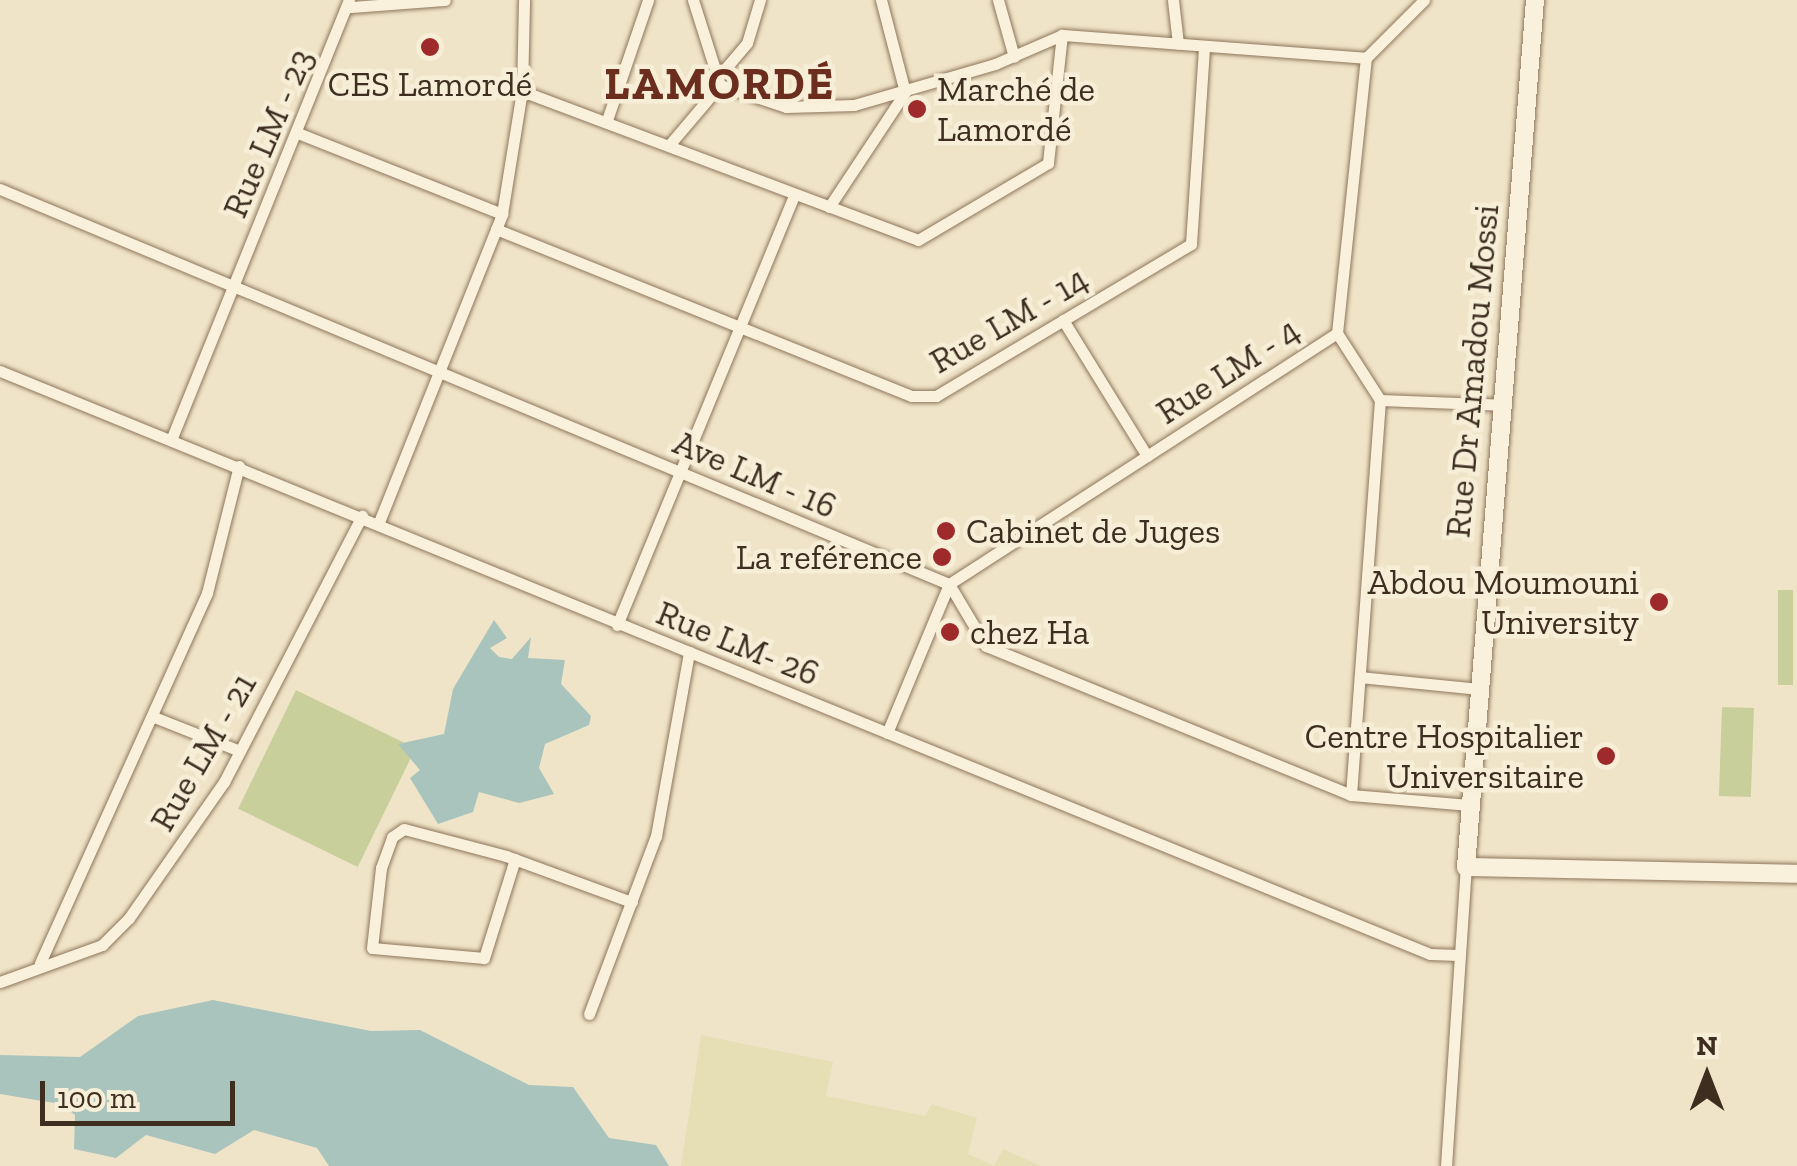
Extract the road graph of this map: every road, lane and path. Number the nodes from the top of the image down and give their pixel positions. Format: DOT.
graph roads {
  1 [pos="445,0"];
  2 [pos="524,0"];
  3 [pos="648,0"];
  4 [pos="693,0"];
  5 [pos="760,0"];
  6 [pos="881,0"];
  7 [pos="998,0"];
  8 [pos="1173,0"];
  9 [pos="1424,0"];
  10 [pos="1535,0"];
  11 [pos="350,4"];
  12 [pos="1062,35"];
  13 [pos="1178,44"];
  14 [pos="1204,46"];
  15 [pos="1014,57"];
  16 [pos="1366,58"];
  17 [pos="719,81"];
  18 [pos="522,91"];
  19 [pos="905,92"];
  20 [pos="606,120"];
  21 [pos="300,134"];
  22 [pos="670,144"];
  23 [pos="0,190"];
  24 [pos="794,195"];
  25 [pos="829,207"];
  26 [pos="502,214"];
  27 [pos="496,229"];
  28 [pos="233,286"];
  29 [pos="1063,320"];
  30 [pos="740,327"];
  31 [pos="1338,333"];
  32 [pos="0,371"];
  33 [pos="440,373"];
  34 [pos="1380,400"];
  35 [pos="1502,406"];
  36 [pos="171,440"];
  37 [pos="1147,456"];
  38 [pos="240,466"];
  39 [pos="681,473"];
  40 [pos="362,516"];
  41 [pos="379,522"];
  42 [pos="948,584"];
  43 [pos="617,624"];
  44 [pos="689,652"];
  45 [pos="1360,677"];
  46 [pos="1481,690"];
  47 [pos="154,717"];
  48 [pos="887,733"];
  49 [pos="240,751"];
  50 [pos="1351,795"];
  51 [pos="1470,805"];
  52 [pos="515,859"];
  53 [pos="1466,868"];
  54 [pos="1797,874"];
  55 [pos="632,902"];
  56 [pos="1458,955"];
  57 [pos="40,964"];
  58 [pos="0,982"];
  59 [pos="589,1014"];
  60 [pos="1446,1166"];
  1 -- 11 [label="street"];
  2 -- 18 [label="street"];
  3 -- 20 [label="street"];
  4 -- 17 [label="street"];
  5 -- 17 [label="street"];
  6 -- 19 [label="street"];
  7 -- 15 [label="street"];
  8 -- 13 [label="street"];
  9 -- 16 [label="street"];
  10 -- 35 [label="street, Rue Dr Amadou Mossi"];
  11 -- 21 [label="street, Rue LM - 23"];
  12 -- 13 [label="street"];
  12 -- 15 [label="street"];
  12 -- 25 [label="street"];
  13 -- 14 [label="street"];
  14 -- 16 [label="street"];
  14 -- 29 [label="street, Rue LM - 14"];
  15 -- 19 [label="street"];
  16 -- 31 [label="street, Rue LM - 4"];
  17 -- 19 [label="street"];
  17 -- 22 [label="street"];
  18 -- 20 [label="street"];
  18 -- 26 [label="street"];
  19 -- 25 [label="street"];
  20 -- 22 [label="street"];
  21 -- 26 [label="street"];
  21 -- 28 [label="street, Rue LM - 23"];
  22 -- 24 [label="street"];
  23 -- 28 [label="street, Ave LM - 16"];
  24 -- 25 [label="street"];
  24 -- 30 [label="street"];
  26 -- 27 [label="street"];
  27 -- 30 [label="street, Rue LM - 14"];
  27 -- 33 [label="street"];
  28 -- 33 [label="street, Ave LM - 16"];
  28 -- 36 [label="street, Rue LM - 23"];
  29 -- 30 [label="street, Rue LM - 14"];
  29 -- 37 [label="street"];
  30 -- 39 [label="street"];
  31 -- 34 [label="street"];
  31 -- 37 [label="street, Rue LM - 4"];
  32 -- 36 [label="street, Rue LM- 26"];
  33 -- 39 [label="street, Ave LM - 16"];
  33 -- 41 [label="street"];
  34 -- 35 [label="street"];
  34 -- 45 [label="street"];
  35 -- 46 [label="street, Rue Dr Amadou Mossi"];
  36 -- 38 [label="street, Rue LM- 26"];
  37 -- 42 [label="street, Rue LM - 4"];
  38 -- 40 [label="street, Rue LM- 26"];
  38 -- 47 [label="street"];
  39 -- 42 [label="street, Ave LM - 16"];
  39 -- 43 [label="street"];
  40 -- 41 [label="street, Rue LM- 26"];
  40 -- 49 [label="street, Rue LM - 21"];
  41 -- 43 [label="street, Rue LM- 26"];
  42 -- 48 [label="street"];
  42 -- 50 [label="street"];
  43 -- 44 [label="street, Rue LM- 26"];
  44 -- 48 [label="street, Rue LM- 26"];
  44 -- 55 [label="street"];
  45 -- 46 [label="street"];
  45 -- 50 [label="street"];
  46 -- 51 [label="street, Rue Dr Amadou Mossi"];
  47 -- 49 [label="street"];
  47 -- 57 [label="street"];
  48 -- 56 [label="street, Rue LM- 26"];
  49 -- 57 [label="street, Rue LM - 21"];
  50 -- 51 [label="street"];
  51 -- 53 [label="street, Rue Dr Amadou Mossi"];
  52 -- 52 [label="street"];
  52 -- 55 [label="street"];
  53 -- 54 [label="street"];
  53 -- 56 [label="street"];
  55 -- 59 [label="street"];
  56 -- 60 [label="street"];
  57 -- 58 [label="street, Rue LM - 21"];
}
